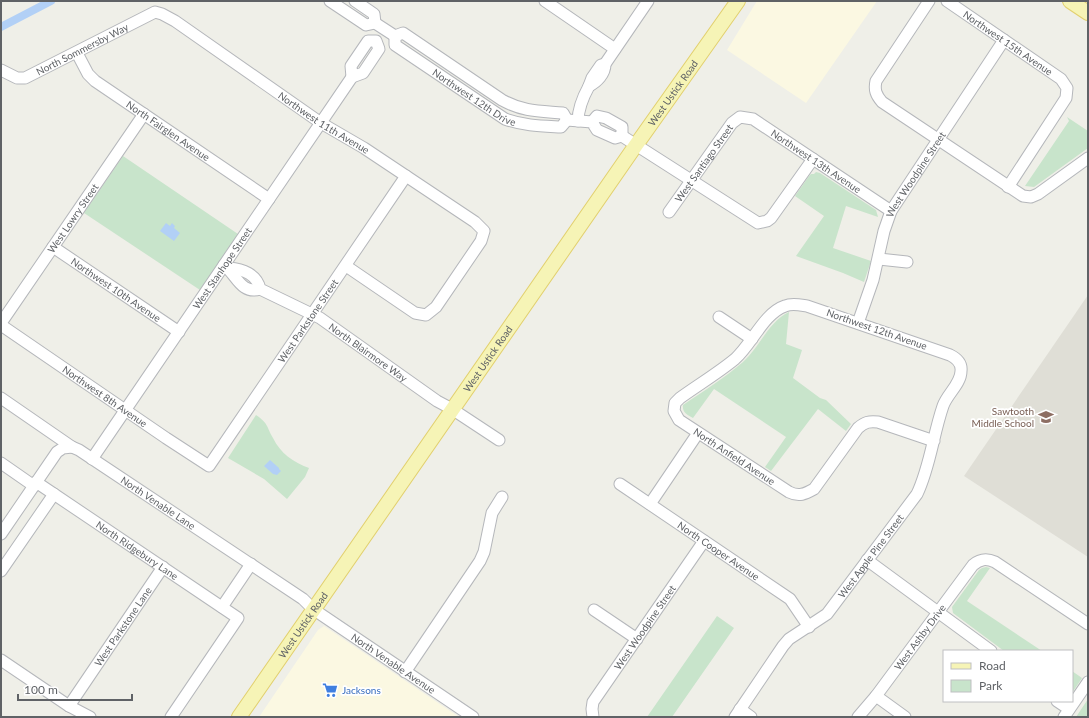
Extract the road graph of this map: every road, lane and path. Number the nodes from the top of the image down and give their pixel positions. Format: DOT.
graph roads {
  1 [pos="330,1"];
  2 [pos="355,1"];
  3 [pos="546,1"];
  4 [pos="648,1"];
  5 [pos="738,1"];
  6 [pos="929,1"];
  7 [pos="947,1"];
  8 [pos="1070,1"];
  9 [pos="1088,12"];
  10 [pos="162,14"];
  11 [pos="379,26"];
  12 [pos="395,36"];
  13 [pos="1004,40"];
  14 [pos="616,48"];
  15 [pos="77,52"];
  16 [pos="1,70"];
  17 [pos="144,114"];
  18 [pos="740,117"];
  19 [pos="573,121"];
  20 [pos="321,122"];
  21 [pos="938,140"];
  22 [pos="636,144"];
  23 [pos="1088,158"];
  24 [pos="813,159"];
  25 [pos="406,176"];
  26 [pos="691,180"];
  27 [pos="1008,187"];
  28 [pos="269,199"];
  29 [pos="891,211"];
  30 [pos="669,212"];
  31 [pos="53,247"];
  32 [pos="878,259"];
  33 [pos="907,262"];
  34 [pos="346,266"];
  35 [pos="226,267"];
  36 [pos="312,314"];
  37 [pos="719,317"];
  38 [pos="858,323"];
  39 [pos="1,324"];
  40 [pos="179,332"];
  41 [pos="752,339"];
  42 [pos="961,367"];
  43 [pos="1,398"];
  44 [pos="452,409"];
  45 [pos="126,410"];
  46 [pos="698,433"];
  47 [pos="499,440"];
  48 [pos="934,441"];
  49 [pos="72,446"];
  50 [pos="92,459"];
  51 [pos="1,464"];
  52 [pos="209,466"];
  53 [pos="35,484"];
  54 [pos="620,484"];
  55 [pos="54,494"];
  56 [pos="502,497"];
  57 [pos="650,504"];
  58 [pos="1,534"];
  59 [pos="704,540"];
  60 [pos="868,560"];
  61 [pos="251,564"];
  62 [pos="163,567"];
  63 [pos="1,572"];
  64 [pos="222,607"];
  65 [pos="313,609"];
  66 [pos="594,610"];
  67 [pos="938,611"];
  68 [pos="1088,624"];
  69 [pos="809,627"];
  70 [pos="637,639"];
  71 [pos="990,650"];
  72 [pos="1,660"];
  73 [pos="405,672"];
  74 [pos="1088,682"];
  75 [pos="876,696"];
  76 [pos="1058,702"];
  77 [pos="70,706"];
  78 [pos="737,713"];
  79 [pos="1067,713"];
  80 [pos="592,716"];
  81 [pos="90,717"];
  82 [pos="171,717"];
  83 [pos="239,717"];
  84 [pos="473,717"];
  85 [pos="751,717"];
  86 [pos="858,717"];
  87 [pos="905,717"];
  1 -- 11 [label="street, Northwest 12th Drive"];
  2 -- 11 [label="street, Northwest 12th Drive"];
  3 -- 14 [label="street"];
  4 -- 14 [label="street"];
  5 -- 22 [label="main road, West Ustick Road"];
  6 -- 21 [label="street"];
  7 -- 13 [label="street, Northwest 15th Avenue"];
  8 -- 9 [label="main road"];
  10 -- 15 [label="street, North Sommersby Way"];
  10 -- 20 [label="street, Northwest 11th Avenue"];
  11 -- 12 [label="street, Northwest 12th Drive"];
  11 -- 20 [label="street, West Stanhope Street"];
  12 -- 19 [label="street, Northwest 12th Drive"];
  12 -- 19 [label="street, Northwest 12th Drive"];
  13 -- 21 [label="street, West Woodpine Street"];
  13 -- 27 [label="street, Northwest 15th Avenue"];
  14 -- 19 [label="street"];
  15 -- 16 [label="street, North Sommersby Way"];
  15 -- 17 [label="street, North Fairglen Avenue"];
  17 -- 28 [label="street, North Fairglen Avenue"];
  17 -- 31 [label="street, West Lowry Street"];
  18 -- 24 [label="street, Northwest 13th Avenue"];
  18 -- 26 [label="street, West Santiago Street"];
  19 -- 22 [label="street, Northwest 12th Drive"];
  20 -- 25 [label="street, Northwest 11th Avenue"];
  20 -- 28 [label="street, West Stanhope Street"];
  21 -- 27 [label="street"];
  21 -- 29 [label="street, West Woodpine Street"];
  22 -- 26 [label="street"];
  22 -- 44 [label="main road, West Ustick Road"];
  23 -- 27 [label="street"];
  24 -- 26 [label="street"];
  24 -- 29 [label="street, Northwest 13th Avenue"];
  25 -- 34 [label="street, West Parkstone Street"];
  25 -- 34 [label="street, Northwest 11th Avenue"];
  26 -- 30 [label="street, West Santiago Street"];
  28 -- 35 [label="street, West Stanhope Street"];
  29 -- 32 [label="street, West Woodpine Street"];
  31 -- 39 [label="street, West Lowry Street"];
  31 -- 40 [label="street, Northwest 10th Avenue"];
  32 -- 33 [label="street"];
  32 -- 38 [label="street, West Woodpine Street"];
  34 -- 36 [label="street, West Parkstone Street"];
  35 -- 36 [label="street, North Blairmore Way"];
  35 -- 40 [label="street, West Stanhope Street"];
  36 -- 44 [label="street, North Blairmore Way"];
  36 -- 52 [label="street, West Parkstone Street"];
  37 -- 41 [label="street"];
  38 -- 41 [label="street, Northwest 12th Avenue"];
  38 -- 42 [label="street, Northwest 12th Avenue"];
  39 -- 45 [label="street, Northwest 8th Avenue"];
  40 -- 45 [label="street, West Stanhope Street"];
  41 -- 46 [label="street, North Anfield Avenue"];
  42 -- 48 [label="street, West Apple Pine Street"];
  43 -- 49 [label="street, North Venable Lane"];
  44 -- 47 [label="street"];
  44 -- 65 [label="main road, West Ustick Road"];
  45 -- 50 [label="street, West Stanhope Street"];
  45 -- 52 [label="street, Northwest 8th Avenue"];
  46 -- 48 [label="street, North Anfield Avenue"];
  46 -- 57 [label="street"];
  48 -- 60 [label="street, West Apple Pine Street"];
  49 -- 50 [label="street, North Venable Lane"];
  49 -- 53 [label="street"];
  50 -- 61 [label="street, North Venable Lane"];
  51 -- 53 [label="street, North Ridgebury Lane"];
  53 -- 55 [label="street, North Ridgebury Lane"];
  53 -- 58 [label="street"];
  54 -- 57 [label="street, North Cooper Avenue"];
  55 -- 62 [label="street, North Ridgebury Lane"];
  55 -- 63 [label="street"];
  56 -- 73 [label="street"];
  57 -- 59 [label="street, North Cooper Avenue"];
  59 -- 69 [label="street, North Cooper Avenue"];
  59 -- 70 [label="street, West Woodpine Street"];
  60 -- 67 [label="street"];
  60 -- 69 [label="street, West Apple Pine Street"];
  61 -- 64 [label="street"];
  61 -- 65 [label="street, North Venable Lane"];
  62 -- 64 [label="street, North Ridgebury Lane"];
  62 -- 77 [label="street, West Parkstone Lane"];
  64 -- 82 [label="street, North Ridgebury Lane"];
  65 -- 73 [label="street, North Venable Avenue"];
  65 -- 83 [label="main road, West Ustick Road"];
  66 -- 70 [label="street"];
  67 -- 68 [label="street, West Ashby Drive"];
  67 -- 71 [label="street"];
  67 -- 75 [label="street, West Ashby Drive"];
  69 -- 78 [label="street, West Apple Pine Street"];
  70 -- 80 [label="street, West Woodpine Street"];
  72 -- 77 [label="street"];
  73 -- 84 [label="street, North Venable Avenue"];
  74 -- 79 [label="street"];
  75 -- 86 [label="street, West Ashby Drive"];
  75 -- 87 [label="street"];
  76 -- 79 [label="street"];
  77 -- 81 [label="street"];
  78 -- 85 [label="street"];
}
